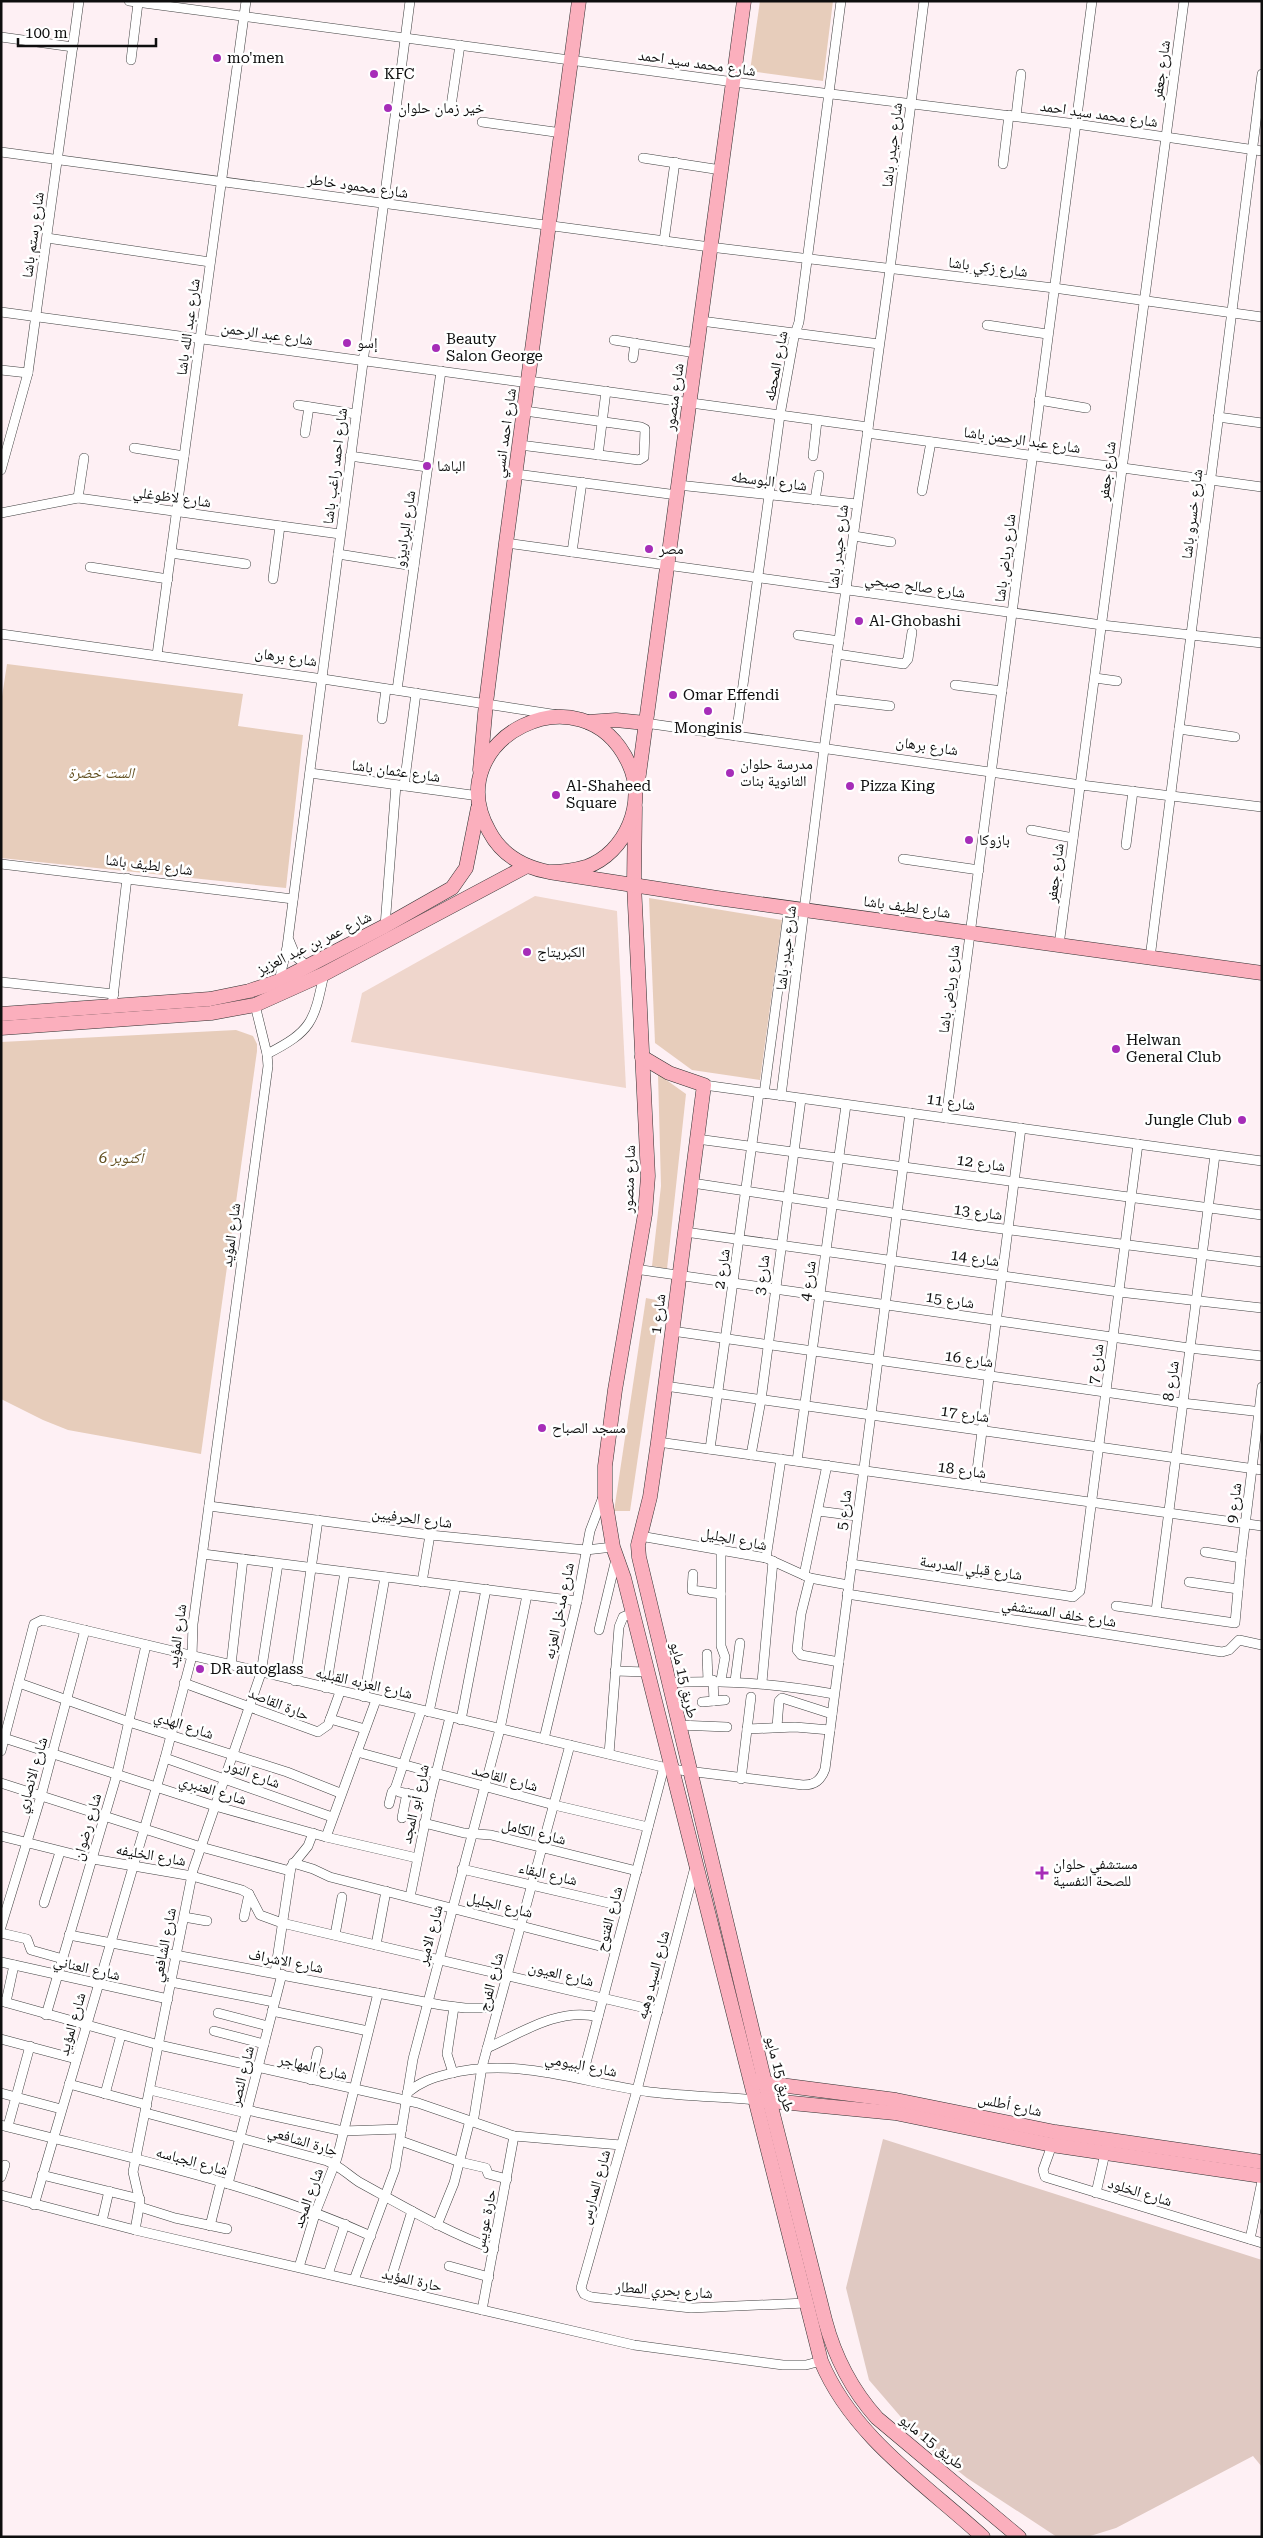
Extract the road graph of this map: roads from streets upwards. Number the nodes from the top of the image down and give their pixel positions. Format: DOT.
graph roads {
  1 [pos="79,1"];
  2 [pos="246,1"];
  3 [pos="410,1"];
  4 [pos="579,1"];
  5 [pos="744,1"];
  6 [pos="841,1"];
  7 [pos="924,1"];
  8 [pos="1092,1"];
  9 [pos="1184,1"];
  10 [pos="134,2"];
  11 [pos="244,17"];
  12 [pos="1,37"];
  13 [pos="405,38"];
  14 [pos="460,45"];
  15 [pos="73,47"];
  16 [pos="131,60"];
  17 [pos="571,60"];
  18 [pos="1021,74"];
  19 [pos="1262,74"];
  20 [pos="734,82"];
  21 [pos="829,94"];
  22 [pos="912,104"];
  23 [pos="451,106"];
  24 [pos="1013,116"];
  25 [pos="482,122"];
  26 [pos="1076,124"];
  27 [pos="562,133"];
  28 [pos="1165,137"];
  29 [pos="1257,150"];
  30 [pos="1,152"];
  31 [pos="643,158"];
  32 [pos="58,159"];
  33 [pos="675,162"];
  34 [pos="1003,164"];
  35 [pos="722,170"];
  36 [pos="221,182"];
  37 [pos="383,204"];
  38 [pos="549,226"];
  39 [pos="47,238"];
  40 [pos="664,241"];
  41 [pos="710,247"];
  42 [pos="807,258"];
  43 [pos="210,262"];
  44 [pos="890,269"];
  45 [pos="1054,288"];
  46 [pos="1143,301"];
  47 [pos="1,312"];
  48 [pos="1233,313"];
  49 [pos="1262,316"];
  50 [pos="36,317"];
  51 [pos="701,321"];
  52 [pos="987,325"];
  53 [pos="795,333"];
  54 [pos="1047,334"];
  55 [pos="200,339"];
  56 [pos="614,340"];
  57 [pos="635,343"];
  58 [pos="879,344"];
  59 [pos="696,353"];
  60 [pos="633,358"];
  61 [pos="363,361"];
  62 [pos="1,370"];
  63 [pos="441,372"];
  64 [pos="28,374"];
  65 [pos="528,382"];
  66 [pos="606,391"];
  67 [pos="1039,400"];
  68 [pos="690,403"];
  69 [pos="298,405"];
  70 [pos="309,408"];
  71 [pos="1086,408"];
  72 [pos="524,410"];
  73 [pos="356,414"];
  74 [pos="780,416"];
  75 [pos="1218,417"];
  76 [pos="817,421"];
  77 [pos="602,422"];
  78 [pos="1262,423"];
  79 [pos="868,430"];
  80 [pos="305,433"];
  81 [pos="931,442"];
  82 [pos="520,445"];
  83 [pos="134,448"];
  84 [pos="598,455"];
  85 [pos="1032,455"];
  86 [pos="184,456"];
  87 [pos="350,456"];
  88 [pos="813,456"];
  89 [pos="84,458"];
  90 [pos="427,467"];
  91 [pos="1122,467"];
  92 [pos="1,470"];
  93 [pos="516,474"];
  94 [pos="819,474"];
  95 [pos="1211,480"];
  96 [pos="582,482"];
  97 [pos="1262,487"];
  98 [pos="678,490"];
  99 [pos="922,491"];
  100 [pos="769,495"];
  101 [pos="78,498"];
  102 [pos="815,500"];
  103 [pos="857,504"];
  104 [pos="177,512"];
  105 [pos="1,513"];
  106 [pos="280,526"];
  107 [pos="340,534"];
  108 [pos="854,536"];
  109 [pos="891,542"];
  110 [pos="506,543"];
  111 [pos="572,552"];
  112 [pos="171,553"];
  113 [pos="338,554"];
  114 [pos="246,564"];
  115 [pos="414,566"];
  116 [pos="668,566"];
  117 [pos="90,567"];
  118 [pos="168,579"];
  119 [pos="273,579"];
  120 [pos="758,579"];
  121 [pos="846,591"];
  122 [pos="1012,613"];
  123 [pos="1102,625"];
  124 [pos="912,632"];
  125 [pos="1,634"];
  126 [pos="798,635"];
  127 [pos="1191,635"];
  128 [pos="839,641"];
  129 [pos="1262,643"];
  130 [pos="837,654"];
  131 [pos="157,655"];
  132 [pos="1095,678"];
  133 [pos="323,679"];
  134 [pos="1117,682"];
  135 [pos="955,685"];
  136 [pos="386,688"];
  137 [pos="397,690"];
  138 [pos="1002,691"];
  139 [pos="416,693"];
  140 [pos="831,699"];
  141 [pos="486,703"];
  142 [pos="890,706"];
  143 [pos="565,716"];
  144 [pos="382,720"];
  145 [pos="588,722"];
  146 [pos="646,723"];
  147 [pos="1179,729"];
  148 [pos="736,736"];
  149 [pos="1235,737"];
  150 [pos="824,749"];
  151 [pos="992,772"];
  152 [pos="310,773"];
  153 [pos="480,781"];
  154 [pos="1081,785"];
  155 [pos="400,786"];
  156 [pos="1133,791"];
  157 [pos="1171,796"];
  158 [pos="479,799"];
  159 [pos="635,802"];
  160 [pos="1262,807"];
  161 [pos="1031,830"];
  162 [pos="1073,838"];
  163 [pos="1126,845"];
  164 [pos="903,859"];
  165 [pos="1,864"];
  166 [pos="527,866"];
  167 [pos="979,870"];
  168 [pos="548,872"];
  169 [pos="127,878"];
  170 [pos="634,884"];
  171 [pos="293,899"];
  172 [pos="789,907"];
  173 [pos="805,909"];
  174 [pos="385,926"];
  175 [pos="970,933"];
  176 [pos="288,935"];
  177 [pos="1059,945"];
  178 [pos="1150,958"];
  179 [pos="308,966"];
  180 [pos="1262,973"];
  181 [pos="324,974"];
  182 [pos="279,981"];
  183 [pos="1,982"];
  184 [pos="113,1000"];
  185 [pos="255,1005"];
  186 [pos="1,1014"];
  187 [pos="1,1028"];
  188 [pos="267,1054"];
  189 [pos="642,1057"];
  190 [pos="704,1085"];
  191 [pos="762,1093"];
  192 [pos="781,1096"];
  193 [pos="801,1098"];
  194 [pos="846,1105"];
  195 [pos="910,1113"];
  196 [pos="946,1118"];
  197 [pos="1020,1128"];
  198 [pos="697,1139"];
  199 [pos="1138,1144"];
  200 [pos="752,1146"];
  201 [pos="793,1152"];
  202 [pos="1215,1154"];
  203 [pos="839,1158"];
  204 [pos="1262,1161"];
  205 [pos="903,1166"];
  206 [pos="1014,1182"];
  207 [pos="692,1183"];
  208 [pos="746,1191"];
  209 [pos="1131,1197"];
  210 [pos="787,1198"];
  211 [pos="833,1205"];
  212 [pos="1208,1208"];
  213 [pos="896,1214"];
  214 [pos="1262,1215"];
  215 [pos="1008,1230"];
  216 [pos="685,1232"];
  217 [pos="740,1240"];
  218 [pos="780,1245"];
  219 [pos="1125,1245"];
  220 [pos="826,1251"];
  221 [pos="1202,1256"];
  222 [pos="891,1260"];
  223 [pos="1262,1262"];
  224 [pos="635,1269"];
  225 [pos="679,1276"];
  226 [pos="1002,1276"];
  227 [pos="734,1283"];
  228 [pos="775,1289"];
  229 [pos="1119,1292"];
  230 [pos="820,1296"];
  231 [pos="1196,1301"];
  232 [pos="885,1305"];
  233 [pos="1262,1308"];
  234 [pos="996,1320"];
  235 [pos="672,1331"];
  236 [pos="1114,1337"];
  237 [pos="726,1338"];
  238 [pos="768,1344"];
  239 [pos="1189,1348"];
  240 [pos="813,1351"];
  241 [pos="1262,1356"];
  242 [pos="878,1360"];
  243 [pos="989,1376"];
  244 [pos="665,1386"];
  245 [pos="1262,1387"];
  246 [pos="1106,1392"];
  247 [pos="717,1393"];
  248 [pos="761,1400"];
  249 [pos="1182,1403"];
  250 [pos="805,1406"];
  251 [pos="1260,1412"];
  252 [pos="871,1415"];
  253 [pos="982,1431"];
  254 [pos="658,1442"];
  255 [pos="1099,1447"];
  256 [pos="710,1449"];
  257 [pos="751,1455"];
  258 [pos="1174,1458"];
  259 [pos="781,1459"];
  260 [pos="797,1461"];
  261 [pos="827,1466"];
  262 [pos="1252,1469"];
  263 [pos="863,1470"];
  264 [pos="1262,1470"];
  265 [pos="975,1486"];
  266 [pos="605,1491"];
  267 [pos="1092,1502"];
  268 [pos="209,1506"];
  269 [pos="818,1511"];
  270 [pos="1169,1513"];
  271 [pos="857,1516"];
  272 [pos="318,1520"];
  273 [pos="1245,1523"];
  274 [pos="1262,1526"];
  275 [pos="430,1535"];
  276 [pos="639,1541"];
  277 [pos="586,1550"];
  278 [pos="720,1551"];
  279 [pos="615,1552"];
  280 [pos="1205,1552"];
  281 [pos="203,1554"];
  282 [pos="1241,1558"];
  283 [pos="243,1559"];
  284 [pos="770,1560"];
  285 [pos="278,1564"];
  286 [pos="851,1564"];
  287 [pos="312,1568"];
  288 [pos="346,1572"];
  289 [pos="693,1574"];
  290 [pos="807,1576"];
  291 [pos="385,1577"];
  292 [pos="422,1582"];
  293 [pos="1189,1582"];
  294 [pos="456,1586"];
  295 [pos="1081,1587"];
  296 [pos="486,1589"];
  297 [pos="1238,1589"];
  298 [pos="848,1590"];
  299 [pos="720,1594"];
  300 [pos="527,1595"];
  301 [pos="577,1601"];
  302 [pos="1116,1606"];
  303 [pos="1156,1611"];
  304 [pos="632,1613"];
  305 [pos="85,1630"];
  306 [pos="599,1630"];
  307 [pos="740,1643"];
  308 [pos="146,1645"];
  309 [pos="1262,1645"];
  310 [pos="707,1654"];
  311 [pos="192,1656"];
  312 [pos="838,1662"];
  313 [pos="231,1665"];
  314 [pos="615,1671"];
  315 [pos="647,1672"];
  316 [pos="261,1673"];
  317 [pos="714,1680"];
  318 [pos="735,1680"];
  319 [pos="295,1681"];
  320 [pos="762,1682"];
  321 [pos="20,1683"];
  322 [pos="184,1683"];
  323 [pos="668,1683"];
  324 [pos="326,1688"];
  325 [pos="340,1692"];
  326 [pos="834,1694"];
  327 [pos="364,1697"];
  328 [pos="751,1697"];
  329 [pos="68,1700"];
  330 [pos="376,1700"];
  331 [pos="725,1700"];
  332 [pos="714,1701"];
  333 [pos="702,1702"];
  334 [pos="250,1706"];
  335 [pos="425,1712"];
  336 [pos="832,1714"];
  337 [pos="450,1717"];
  338 [pos="330,1719"];
  339 [pos="461,1720"];
  340 [pos="129,1722"];
  341 [pos="678,1725"];
  342 [pos="726,1727"];
  343 [pos="777,1727"];
  344 [pos="365,1729"];
  345 [pos="500,1729"];
  346 [pos="747,1729"];
  347 [pos="830,1730"];
  348 [pos="169,1734"];
  349 [pos="4,1738"];
  350 [pos="544,1739"];
  351 [pos="570,1745"];
  352 [pos="1,1751"];
  353 [pos="357,1752"];
  354 [pos="53,1754"];
  355 [pos="609,1754"];
  356 [pos="233,1755"];
  357 [pos="165,1758"];
  358 [pos="402,1766"];
  359 [pos="668,1768"];
  360 [pos="690,1773"];
  361 [pos="117,1774"];
  362 [pos="436,1774"];
  363 [pos="740,1778"];
  364 [pos="225,1779"];
  365 [pos="1,1783"];
  366 [pos="156,1787"];
  367 [pos="396,1787"];
  368 [pos="484,1787"];
  369 [pos="340,1793"];
  370 [pos="407,1794"];
  371 [pos="41,1796"];
  372 [pos="430,1798"];
  373 [pos="389,1804"];
  374 [pos="554,1805"];
  375 [pos="215,1806"];
  376 [pos="105,1815"];
  377 [pos="332,1817"];
  378 [pos="402,1818"];
  379 [pos="424,1823"];
  380 [pos="144,1828"];
  381 [pos="648,1828"];
  382 [pos="312,1833"];
  383 [pos="471,1834"];
  384 [pos="1,1836"];
  385 [pos="326,1837"];
  386 [pos="27,1843"];
  387 [pos="201,1847"];
  388 [pos="542,1848"];
  389 [pos="60,1852"];
  390 [pos="417,1858"];
  391 [pos="92,1859"];
  392 [pos="696,1866"];
  393 [pos="132,1867"];
  394 [pos="291,1867"];
  395 [pos="462,1868"];
  396 [pos="637,1871"];
  397 [pos="192,1876"];
  398 [pos="532,1884"];
  399 [pos="386,1891"];
  400 [pos="249,1894"];
  401 [pos="342,1897"];
  402 [pos="410,1897"];
  403 [pos="44,1903"];
  404 [pos="452,1907"];
  405 [pos="626,1907"];
  406 [pos="184,1917"];
  407 [pos="244,1917"];
  408 [pos="207,1921"];
  409 [pos="282,1923"];
  410 [pos="521,1924"];
  411 [pos="1,1927"];
  412 [pos="1,1933"];
  413 [pos="69,1935"];
  414 [pos="335,1935"];
  415 [pos="110,1942"];
  416 [pos="376,1945"];
  417 [pos="615,1950"];
  418 [pos="177,1954"];
  419 [pos="63,1958"];
  420 [pos="438,1959"];
  421 [pos="1,1962"];
  422 [pos="14,1965"];
  423 [pos="278,1973"];
  424 [pos="58,1975"];
  425 [pos="507,1975"];
  426 [pos="171,1982"];
  427 [pos="98,1985"];
  428 [pos="378,1993"];
  429 [pos="603,1998"];
  430 [pos="168,1999"];
  431 [pos="4,2002"];
  432 [pos="427,2002"];
  433 [pos="273,2006"];
  434 [pos="454,2007"];
  435 [pos="498,2008"];
  436 [pos="658,2011"];
  437 [pos="218,2013"];
  438 [pos="46,2015"];
  439 [pos="598,2017"];
  440 [pos="86,2026"];
  441 [pos="268,2026"];
  442 [pos="214,2031"];
  443 [pos="368,2031"];
  444 [pos="121,2035"];
  445 [pos="1,2038"];
  446 [pos="264,2044"];
  447 [pos="158,2045"];
  448 [pos="30,2046"];
  449 [pos="487,2048"];
  450 [pos="318,2051"];
  451 [pos="76,2059"];
  452 [pos="482,2067"];
  453 [pos="258,2069"];
  454 [pos="453,2073"];
  455 [pos="582,2078"];
  456 [pos="311,2080"];
  457 [pos="750,2081"];
  458 [pos="765,2083"];
  459 [pos="69,2084"];
  460 [pos="150,2090"];
  461 [pos="353,2090"];
  462 [pos="637,2090"];
  463 [pos="1,2092"];
  464 [pos="105,2094"];
  465 [pos="16,2097"];
  466 [pos="407,2097"];
  467 [pos="763,2100"];
  468 [pos="61,2109"];
  469 [pos="146,2109"];
  470 [pos="247,2111"];
  471 [pos="472,2120"];
  472 [pos="4,2125"];
  473 [pos="402,2129"];
  474 [pos="343,2131"];
  475 [pos="514,2136"];
  476 [pos="240,2137"];
  477 [pos="53,2138"];
  478 [pos="1108,2139"];
  479 [pos="401,2141"];
  480 [pos="621,2144"];
  481 [pos="1052,2145"];
  482 [pos="1105,2153"];
  483 [pos="135,2160"];
  484 [pos="460,2162"];
  485 [pos="1262,2162"];
  486 [pos="335,2164"];
  487 [pos="5,2165"];
  488 [pos="42,2176"];
  489 [pos="1262,2176"];
  490 [pos="1,2177"];
  491 [pos="507,2179"];
  492 [pos="1262,2182"];
  493 [pos="224,2183"];
  494 [pos="109,2191"];
  495 [pos="1096,2193"];
  496 [pos="1,2195"];
  497 [pos="386,2196"];
  498 [pos="140,2203"];
  499 [pos="34,2205"];
  500 [pos="316,2211"];
  501 [pos="412,2211"];
  502 [pos="102,2222"];
  503 [pos="345,2224"];
  504 [pos="437,2225"];
  505 [pos="210,2226"];
  506 [pos="227,2229"];
  507 [pos="135,2230"];
  508 [pos="371,2236"];
  509 [pos="1250,2239"];
  510 [pos="1262,2243"];
  511 [pos="494,2250"];
  512 [pos="449,2266"];
  513 [pos="300,2267"];
  514 [pos="328,2274"];
  515 [pos="488,2277"];
  516 [pos="354,2280"];
  517 [pos="388,2288"];
  518 [pos="582,2291"];
  519 [pos="806,2303"];
  520 [pos="482,2310"];
  521 [pos="821,2361"];
  522 [pos="877,2418"];
  523 [pos="862,2426"];
  524 [pos="983,2537"];
  525 [pos="1019,2537"];
  1 -- 15 [label="street, شارع رستم باشا"];
  2 -- 11 [label="street, شارع عبد الله باشا"];
  3 -- 13 [label="street, شارع احمد راغب باشا"];
  4 -- 17 [label="street, شارع احمد انسي"];
  5 -- 20 [label="street, شارع منصور"];
  6 -- 21 [label="street, شارع المحطه"];
  7 -- 22 [label="street, شارع حيدر باشا"];
  8 -- 26 [label="street, شارع رياض باشا"];
  9 -- 28 [label="street, شارع جعفر"];
  10 -- 11 [label="street, شارع محمد سيد احمد"];
  10 -- 16 [label="street"];
  11 -- 13 [label="street, شارع محمد سيد احمد"];
  11 -- 36 [label="street, شارع عبد الله باشا"];
  12 -- 15 [label="street"];
  13 -- 14 [label="street, شارع محمد سيد احمد"];
  13 -- 37 [label="street, شارع احمد راغب باشا"];
  14 -- 17 [label="street, شارع محمد سيد احمد"];
  14 -- 23 [label="street"];
  15 -- 32 [label="street, شارع رستم باشا"];
  17 -- 20 [label="street, شارع محمد سيد احمد"];
  17 -- 27 [label="street, شارع احمد انسي"];
  18 -- 24 [label="street"];
  19 -- 29 [label="street, شارع خسرو باشا"];
  20 -- 21 [label="street, شارع محمد سيد احمد"];
  20 -- 35 [label="street, شارع منصور"];
  21 -- 22 [label="street, شارع محمد سيد احمد"];
  21 -- 42 [label="street, شارع المحطه"];
  22 -- 24 [label="street, شارع محمد سيد احمد"];
  22 -- 44 [label="street, شارع حيدر باشا"];
  24 -- 26 [label="street, شارع محمد سيد احمد"];
  24 -- 34 [label="street"];
  25 -- 27 [label="street"];
  26 -- 28 [label="street, شارع محمد سيد احمد"];
  26 -- 45 [label="street, شارع رياض باشا"];
  27 -- 38 [label="street, شارع احمد انسي"];
  28 -- 29 [label="street, شارع محمد سيد احمد"];
  28 -- 46 [label="street, شارع جعفر"];
  29 -- 48 [label="street, شارع خسرو باشا"];
  30 -- 32 [label="street, شارع محمود خاطر"];
  31 -- 33 [label="street"];
  32 -- 36 [label="street, شارع محمود خاطر"];
  32 -- 39 [label="street, شارع رستم باشا"];
  33 -- 35 [label="street"];
  33 -- 40 [label="street"];
  35 -- 41 [label="street, شارع منصور"];
  36 -- 37 [label="street, شارع محمود خاطر"];
  36 -- 43 [label="street, شارع عبد الله باشا"];
  37 -- 38 [label="street, شارع محمود خاطر"];
  37 -- 61 [label="street, شارع احمد راغب باشا"];
  38 -- 40 [label="street, شارع محمود خاطر"];
  38 -- 65 [label="street, شارع احمد انسي"];
  39 -- 43 [label="street"];
  39 -- 50 [label="street, شارع رستم باشا"];
  40 -- 41 [label="street, شارع محمود خاطر"];
  41 -- 42 [label="street, شارع زكي باشا"];
  41 -- 51 [label="street, شارع منصور"];
  42 -- 44 [label="street, شارع زكي باشا"];
  42 -- 53 [label="street, شارع المحطه"];
  43 -- 55 [label="street, شارع عبد الله باشا"];
  44 -- 45 [label="street, شارع زكي باشا"];
  44 -- 58 [label="street, شارع حيدر باشا"];
  45 -- 46 [label="street, شارع زكي باشا"];
  45 -- 54 [label="street, شارع رياض باشا"];
  46 -- 48 [label="street, شارع زكي باشا"];
  46 -- 91 [label="street, شارع جعفر"];
  47 -- 50 [label="street, شارع عبد الرحمن"];
  48 -- 49 [label="street, شارع زكي باشا"];
  48 -- 75 [label="street, شارع خسرو باشا"];
  50 -- 55 [label="street, شارع عبد الرحمن"];
  50 -- 64 [label="street, شارع رستم باشا"];
  51 -- 53 [label="street"];
  51 -- 59 [label="street, شارع منصور"];
  52 -- 54 [label="street"];
  53 -- 58 [label="street"];
  53 -- 74 [label="street, شارع المحطه"];
  54 -- 67 [label="street, شارع رياض باشا"];
  55 -- 61 [label="street, شارع عبد الرحمن"];
  55 -- 86 [label="street, شارع عبد الله باشا"];
  56 -- 57 [label="street"];
  57 -- 59 [label="street"];
  57 -- 60 [label="street"];
  58 -- 79 [label="street, شارع حيدر باشا"];
  59 -- 68 [label="street, شارع منصور"];
  61 -- 63 [label="street, شارع عبد الرحمن"];
  61 -- 73 [label="street, شارع احمد راغب باشا"];
  62 -- 64 [label="street"];
  63 -- 65 [label="street, شارع عبد الرحمن"];
  63 -- 90 [label="street, شارع البراديزو"];
  64 -- 92 [label="street, شارع رستم باشا"];
  65 -- 66 [label="street, شارع عبد الرحمن"];
  65 -- 72 [label="street, شارع احمد انسي"];
  66 -- 68 [label="street, شارع عبد الرحمن"];
  66 -- 77 [label="street"];
  67 -- 71 [label="street"];
  67 -- 85 [label="street, شارع رياض باشا"];
  68 -- 74 [label="street, شارع عبد الرحمن باشا"];
  68 -- 98 [label="street, شارع منصور"];
  69 -- 70 [label="street"];
  70 -- 73 [label="street"];
  70 -- 80 [label="street"];
  72 -- 77 [label="street"];
  72 -- 82 [label="street, شارع احمد انسي"];
  73 -- 87 [label="street, شارع احمد راغب باشا"];
  74 -- 76 [label="street, شارع عبد الرحمن باشا"];
  74 -- 100 [label="street, شارع المحطه"];
  75 -- 78 [label="street"];
  75 -- 95 [label="street, شارع خسرو باشا"];
  76 -- 79 [label="street, شارع عبد الرحمن باشا"];
  76 -- 88 [label="street"];
  77 -- 84 [label="street"];
  77 -- 84 [label="street"];
  79 -- 81 [label="street, شارع عبد الرحمن باشا"];
  79 -- 103 [label="street, شارع حيدر باشا"];
  81 -- 85 [label="street, شارع عبد الرحمن باشا"];
  81 -- 99 [label="street"];
  82 -- 84 [label="street"];
  82 -- 93 [label="street, شارع احمد انسي"];
  83 -- 86 [label="street"];
  85 -- 91 [label="street, شارع عبد الرحمن باشا"];
  85 -- 122 [label="street, شارع رياض باشا"];
  86 -- 104 [label="street, شارع عبد الله باشا"];
  87 -- 90 [label="street"];
  87 -- 107 [label="street, شارع احمد راغب باشا"];
  89 -- 101 [label="street"];
  90 -- 115 [label="street, شارع البراديزو"];
  91 -- 95 [label="street, شارع عبد الرحمن باشا"];
  91 -- 123 [label="street, شارع جعفر"];
  93 -- 96 [label="street, شارع البوسطه"];
  93 -- 110 [label="street, شارع احمد انسي"];
  94 -- 102 [label="street"];
  95 -- 97 [label="street, شارع عبد الرحمن باشا"];
  95 -- 127 [label="street, شارع خسرو باشا"];
  96 -- 98 [label="street, شارع البوسطه"];
  96 -- 111 [label="street"];
  98 -- 100 [label="street, شارع البوسطه"];
  98 -- 116 [label="street, شارع منصور"];
  100 -- 102 [label="street, شارع البوسطه"];
  100 -- 120 [label="street, شارع المحطه"];
  101 -- 104 [label="street, شارع لاظوغلي"];
  101 -- 105 [label="street, شارع لاظوغلي"];
  102 -- 103 [label="street, شارع البوسطه"];
  103 -- 108 [label="street, شارع حيدر باشا"];
  104 -- 106 [label="street, شارع لاظوغلي"];
  104 -- 112 [label="street, شارع عبد الله باشا"];
  106 -- 107 [label="street, شارع لاظوغلي"];
  106 -- 119 [label="street"];
  107 -- 113 [label="street, شارع احمد راغب باشا"];
  108 -- 109 [label="street"];
  108 -- 121 [label="street, شارع حيدر باشا"];
  110 -- 111 [label="street, شارع صالح صبحي"];
  110 -- 141 [label="street, شارع احمد انسي"];
  111 -- 116 [label="street, شارع صالح صبحي"];
  112 -- 114 [label="street"];
  112 -- 118 [label="street, شارع عبد الله باشا"];
  113 -- 115 [label="street"];
  113 -- 133 [label="street, شارع احمد راغب باشا"];
  115 -- 137 [label="street, شارع البراديزو"];
  116 -- 120 [label="street, شارع صالح صبحي"];
  116 -- 146 [label="street, شارع منصور"];
  117 -- 118 [label="street"];
  118 -- 131 [label="street, شارع عبد الله باشا"];
  120 -- 121 [label="street, شارع صالح صبحي"];
  120 -- 148 [label="street, شارع المحطه"];
  121 -- 122 [label="street, شارع صالح صبحي"];
  121 -- 128 [label="street, شارع حيدر باشا"];
  122 -- 123 [label="street, شارع صالح صبحي"];
  122 -- 138 [label="street, شارع رياض باشا"];
  123 -- 127 [label="street, شارع صالح صبحي"];
  123 -- 132 [label="street, شارع جعفر"];
  124 -- 130 [label="street"];
  125 -- 131 [label="street, شارع برهان"];
  126 -- 128 [label="street"];
  127 -- 129 [label="street, شارع صالح صبحي"];
  127 -- 147 [label="street, شارع خسرو باشا"];
  128 -- 130 [label="street, شارع حيدر باشا"];
  130 -- 140 [label="street, شارع حيدر باشا"];
  131 -- 133 [label="street, شارع برهان"];
  132 -- 134 [label="street"];
  132 -- 154 [label="street, شارع جعفر"];
  133 -- 136 [label="street, شارع برهان"];
  133 -- 152 [label="street, شارع احمد راغب باشا"];
  135 -- 138 [label="street"];
  136 -- 137 [label="street, شارع برهان"];
  136 -- 144 [label="street"];
  137 -- 139 [label="street, شارع برهان"];
  138 -- 151 [label="street, شارع رياض باشا"];
  139 -- 141 [label="street, شارع برهان"];
  139 -- 155 [label="street"];
  140 -- 142 [label="street"];
  140 -- 150 [label="street, شارع حيدر باشا"];
  141 -- 143 [label="street, شارع برهان"];
  141 -- 153 [label="street, شارع احمد انسي"];
  143 -- 145 [label="street"];
  143 -- 153 [label="street"];
  145 -- 146 [label="street, شارع برهان"];
  145 -- 159 [label="street"];
  146 -- 148 [label="street, شارع برهان"];
  146 -- 159 [label="street, شارع منصور"];
  147 -- 149 [label="street"];
  147 -- 157 [label="street, شارع خسرو باشا"];
  148 -- 150 [label="street, شارع برهان"];
  150 -- 151 [label="street, شارع برهان"];
  150 -- 173 [label="street, شارع حيدر باشا"];
  151 -- 154 [label="street, شارع برهان"];
  151 -- 167 [label="street, شارع رياض باشا"];
  152 -- 155 [label="street, شارع عثمان باشا"];
  152 -- 171 [label="street, شارع احمد راغب باشا"];
  153 -- 158 [label="street"];
  154 -- 156 [label="street, شارع برهان"];
  154 -- 162 [label="street, شارع جعفر"];
  155 -- 158 [label="street, شارع عثمان باشا"];
  155 -- 174 [label="street"];
  156 -- 157 [label="street, شارع برهان"];
  156 -- 163 [label="street"];
  157 -- 160 [label="street, شارع برهان"];
  157 -- 178 [label="street, شارع خسرو باشا"];
  158 -- 166 [label="street"];
  158 -- 174 [label="street, شارع عمر بن عبد العزيز"];
  159 -- 168 [label="street"];
  159 -- 170 [label="street, شارع منصور"];
  161 -- 162 [label="street"];
  162 -- 177 [label="street, شارع جعفر"];
  164 -- 167 [label="street"];
  165 -- 169 [label="street, شارع لطيف باشا"];
  166 -- 168 [label="street"];
  166 -- 181 [label="street, شارع عمر بن عبد العزيز"];
  167 -- 175 [label="street, شارع رياض باشا"];
  168 -- 170 [label="street, شارع لطيف باشا"];
  169 -- 171 [label="street, شارع لطيف باشا"];
  169 -- 184 [label="street"];
  170 -- 172 [label="street, شارع لطيف باشا"];
  170 -- 189 [label="street, شارع منصور"];
  171 -- 176 [label="street, شارع احمد راغب باشا"];
  172 -- 173 [label="street, شارع لطيف باشا"];
  172 -- 191 [label="street, شارع 2"];
  173 -- 175 [label="street, شارع لطيف باشا"];
  173 -- 192 [label="street, شارع حيدر باشا"];
  174 -- 179 [label="street, شارع عمر بن عبد العزيز"];
  175 -- 177 [label="street, شارع لطيف باشا"];
  175 -- 196 [label="street, شارع رياض باشا"];
  176 -- 179 [label="street"];
  176 -- 182 [label="street, شارع احمد راغب باشا"];
  177 -- 178 [label="street, شارع لطيف باشا"];
  178 -- 180 [label="street, شارع لطيف باشا"];
  179 -- 182 [label="street, شارع عمر بن عبد العزيز"];
  181 -- 185 [label="street, شارع عمر بن عبد العزيز"];
  181 -- 188 [label="street"];
  182 -- 184 [label="street, شارع عمر بن عبد العزيز"];
  183 -- 184 [label="street"];
  184 -- 186 [label="street, شارع عمر بن عبد العزيز"];
  185 -- 187 [label="street, شارع عمر بن عبد العزيز"];
  185 -- 188 [label="street, شارع المؤيد"];
  188 -- 268 [label="street, شارع المؤيد"];
  189 -- 190 [label="street, شارع 11"];
  189 -- 224 [label="street, شارع منصور"];
  190 -- 191 [label="street, شارع 11"];
  190 -- 198 [label="street, شارع 1"];
  191 -- 192 [label="street, شارع 11"];
  191 -- 200 [label="street, شارع 2"];
  192 -- 193 [label="street, شارع 11"];
  193 -- 194 [label="street, شارع 11"];
  193 -- 201 [label="street, شارع 3"];
  194 -- 195 [label="street, شارع 11"];
  194 -- 203 [label="street, شارع 4"];
  195 -- 196 [label="street, شارع 11"];
  195 -- 205 [label="street, شارع 5"];
  196 -- 197 [label="street, شارع 11"];
  197 -- 199 [label="street, شارع 11"];
  197 -- 206 [label="street"];
  198 -- 200 [label="street, شارع 12"];
  198 -- 207 [label="street, شارع 1"];
  199 -- 202 [label="street, شارع 11"];
  199 -- 209 [label="street, شارع 7"];
  200 -- 201 [label="street, شارع 12"];
  200 -- 208 [label="street, شارع 2"];
  201 -- 203 [label="street, شارع 12"];
  201 -- 210 [label="street, شارع 3"];
  202 -- 204 [label="street, شارع 11"];
  202 -- 212 [label="street, شارع 8"];
  203 -- 205 [label="street, شارع 12"];
  203 -- 211 [label="street, شارع 4"];
  205 -- 206 [label="street, شارع 12"];
  205 -- 213 [label="street, شارع 5"];
  206 -- 209 [label="street, شارع 12"];
  206 -- 215 [label="street"];
  207 -- 208 [label="street, شارع 13"];
  207 -- 216 [label="street, شارع 1"];
  208 -- 210 [label="street, شارع 13"];
  208 -- 217 [label="street, شارع 2"];
  209 -- 212 [label="street, شارع 12"];
  209 -- 219 [label="street, شارع 7"];
  210 -- 211 [label="street, شارع 13"];
  210 -- 218 [label="street, شارع 3"];
  211 -- 213 [label="street, شارع 13"];
  211 -- 220 [label="street, شارع 4"];
  212 -- 214 [label="street, شارع 12"];
  212 -- 221 [label="street, شارع 8"];
  213 -- 215 [label="street, شارع 13"];
  213 -- 222 [label="street, شارع 5"];
  215 -- 219 [label="street, شارع 13"];
  215 -- 226 [label="street"];
  216 -- 217 [label="street, شارع 14"];
  216 -- 225 [label="street, شارع 1"];
  217 -- 218 [label="street, شارع 14"];
  217 -- 227 [label="street, شارع 2"];
  218 -- 220 [label="street, شارع 14"];
  218 -- 228 [label="street, شارع 3"];
  219 -- 221 [label="street, شارع 13"];
  219 -- 229 [label="street, شارع 7"];
  220 -- 222 [label="street, شارع 14"];
  220 -- 230 [label="street, شارع 4"];
  221 -- 223 [label="street, شارع 13"];
  221 -- 231 [label="street, شارع 8"];
  222 -- 226 [label="street, شارع 14"];
  222 -- 232 [label="street, شارع 5"];
  224 -- 225 [label="street, شارع 15"];
  224 -- 266 [label="street, شارع منصور"];
  225 -- 227 [label="street, شارع 15"];
  225 -- 235 [label="street, شارع 1"];
  226 -- 229 [label="street, شارع 14"];
  226 -- 234 [label="street"];
  227 -- 228 [label="street, شارع 15"];
  227 -- 237 [label="street, شارع 2"];
  228 -- 230 [label="street, شارع 15"];
  228 -- 238 [label="street, شارع 3"];
  229 -- 231 [label="street, شارع 14"];
  229 -- 236 [label="street, شارع 7"];
  230 -- 232 [label="street, شارع 15"];
  230 -- 240 [label="street, شارع 4"];
  231 -- 233 [label="street, شارع 14"];
  231 -- 239 [label="street, شارع 8"];
  232 -- 234 [label="street, شارع 15"];
  232 -- 242 [label="street, شارع 5"];
  234 -- 236 [label="street, شارع 15"];
  234 -- 243 [label="street"];
  235 -- 237 [label="street, شارع 16"];
  235 -- 244 [label="street, شارع 1"];
  236 -- 239 [label="street, شارع 15"];
  236 -- 246 [label="street, شارع 7"];
  237 -- 238 [label="street, شارع 16"];
  237 -- 247 [label="street, شارع 2"];
  238 -- 240 [label="street, شارع 16"];
  238 -- 248 [label="street, شارع 3"];
  239 -- 241 [label="street, شارع 15"];
  239 -- 249 [label="street, شارع 8"];
  240 -- 242 [label="street, شارع 16"];
  240 -- 250 [label="street, شارع 4"];
  242 -- 243 [label="street, شارع 16"];
  242 -- 252 [label="street, شارع 5"];
  243 -- 246 [label="street, شارع 16"];
  243 -- 253 [label="street"];
  244 -- 247 [label="street, شارع 17"];
  244 -- 254 [label="street, شارع 1"];
  245 -- 251 [label="street, شارع 9"];
  246 -- 249 [label="street, شارع 16"];
  246 -- 255 [label="street, شارع 7"];
  247 -- 248 [label="street, شارع 17"];
  247 -- 256 [label="street, شارع 2"];
  248 -- 250 [label="street, شارع 17"];
  248 -- 257 [label="street, شارع 3"];
  249 -- 251 [label="street, شارع 16"];
  249 -- 258 [label="street, شارع 8"];
  250 -- 252 [label="street, شارع 17"];
  250 -- 260 [label="street, شارع 4"];
  251 -- 262 [label="street, شارع 9"];
  252 -- 253 [label="street, شارع 17"];
  252 -- 263 [label="street, شارع 5"];
  253 -- 255 [label="street, شارع 17"];
  253 -- 265 [label="street"];
  254 -- 256 [label="street, شارع 18"];
  254 -- 276 [label="street, شارع 1"];
  255 -- 258 [label="street, شارع 17"];
  255 -- 267 [label="street, شارع 7"];
  256 -- 257 [label="street, شارع 18"];
  257 -- 259 [label="street, شارع 18"];
  258 -- 262 [label="street, شارع 17"];
  258 -- 270 [label="street, شارع 8"];
  259 -- 260 [label="street, شارع 18"];
  259 -- 284 [label="street"];
  260 -- 261 [label="street, شارع 18"];
  261 -- 263 [label="street, شارع 18"];
  261 -- 269 [label="street"];
  262 -- 264 [label="street, شارع 17"];
  262 -- 273 [label="street, شارع 9"];
  263 -- 265 [label="street, شارع 18"];
  263 -- 271 [label="street, شارع 5"];
  265 -- 267 [label="street, شارع 18"];
  266 -- 277 [label="street, شارع مدخل العزبه"];
  266 -- 279 [label="street, شارع منصور"];
  267 -- 270 [label="street, شارع 18"];
  267 -- 295 [label="street, شارع 7"];
  268 -- 272 [label="street, شارع الحرفيين"];
  268 -- 281 [label="street, شارع المؤيد"];
  269 -- 271 [label="street"];
  269 -- 290 [label="street"];
  270 -- 273 [label="street, شارع 18"];
  270 -- 303 [label="street, شارع 8"];
  271 -- 286 [label="street, شارع 5"];
  272 -- 275 [label="street, شارع الحرفيين"];
  272 -- 287 [label="street"];
  273 -- 274 [label="street, شارع 18"];
  273 -- 282 [label="street, شارع 9"];
  275 -- 277 [label="street, شارع الحرفيين"];
  275 -- 292 [label="street"];
  276 -- 278 [label="street, شارع الجليل"];
  276 -- 279 [label="street"];
  276 -- 323 [label="street, طريق 15 مايو"];
  277 -- 279 [label="street, شارع الحرفيين"];
  277 -- 301 [label="street, شارع مدخل العزبه"];
  278 -- 284 [label="street, شارع الجليل"];
  278 -- 299 [label="street"];
  279 -- 304 [label="street, طريق 15 مايو"];
  279 -- 306 [label="street, شارع منصور"];
  280 -- 282 [label="street"];
  281 -- 283 [label="street"];
  281 -- 311 [label="street, شارع المؤيد"];
  282 -- 297 [label="street, شارع 9"];
  283 -- 285 [label="street"];
  283 -- 313 [label="street"];
  284 -- 290 [label="street, شارع الجليل"];
  284 -- 320 [label="street"];
  285 -- 287 [label="street"];
  285 -- 316 [label="street, شارع الشافعي"];
  286 -- 295 [label="street, شارع قبلي المدرسة"];
  286 -- 298 [label="street, شارع 5"];
  287 -- 288 [label="street"];
  287 -- 319 [label="street"];
  288 -- 291 [label="street"];
  288 -- 324 [label="street"];
  289 -- 299 [label="street"];
  290 -- 298 [label="street, شارع الجليل"];
  290 -- 312 [label="street"];
  291 -- 292 [label="street"];
  291 -- 327 [label="street"];
  292 -- 294 [label="street"];
  293 -- 297 [label="street"];
  294 -- 296 [label="street"];
  294 -- 335 [label="street"];
  296 -- 300 [label="street"];
  296 -- 339 [label="street"];
  297 -- 303 [label="street, شارع 9"];
  298 -- 309 [label="street, شارع خلف المستشفي"];
  298 -- 312 [label="street, شارع 5"];
  299 -- 317 [label="street"];
  300 -- 301 [label="street"];
  300 -- 345 [label="street, شارع الامير"];
  301 -- 350 [label="street, شارع مدخل العزبه"];
  302 -- 303 [label="street"];
  304 -- 314 [label="street"];
  304 -- 315 [label="street, طريق 15 مايو"];
  305 -- 308 [label="street, شارع العزبه القبليه"];
  305 -- 321 [label="street, شارع العزبه القبليه"];
  305 -- 329 [label="street, شارع الانصاري"];
  307 -- 318 [label="street"];
  308 -- 311 [label="street, شارع العزبه القبليه"];
  308 -- 340 [label="street, شارع رضوان"];
  310 -- 317 [label="street"];
  311 -- 313 [label="street, شارع العزبه القبليه"];
  311 -- 322 [label="street, شارع المؤيد"];
  312 -- 326 [label="street, شارع 5"];
  313 -- 316 [label="street, شارع العزبه القبليه"];
  314 -- 315 [label="street"];
  314 -- 355 [label="street"];
  315 -- 359 [label="street, طريق 15 مايو"];
  316 -- 319 [label="street, شارع العزبه القبليه"];
  316 -- 334 [label="street, شارع الشافعي"];
  317 -- 318 [label="street"];
  317 -- 323 [label="street"];
  317 -- 332 [label="street"];
  318 -- 320 [label="street"];
  319 -- 324 [label="street, شارع العزبه القبليه"];
  320 -- 326 [label="street"];
  321 -- 329 [label="street, شارع الهدي"];
  321 -- 349 [label="street"];
  322 -- 334 [label="street, حارة القاصد"];
  322 -- 348 [label="street, شارع المؤيد"];
  323 -- 341 [label="street, طريق 15 مايو"];
  324 -- 325 [label="street, شارع العزبه القبليه"];
  325 -- 327 [label="street, شارع العزبه القبليه"];
  325 -- 338 [label="street, حارة القاصد"];
  326 -- 336 [label="street, شارع 5"];
  327 -- 330 [label="street, شارع العزبه القبليه"];
  328 -- 346 [label="street"];
  329 -- 340 [label="street, شارع الهدي"];
  329 -- 354 [label="street, شارع الانصاري"];
  330 -- 335 [label="street, شارع العزبه القبليه"];
  330 -- 344 [label="street"];
  331 -- 332 [label="street"];
  332 -- 333 [label="street"];
  334 -- 338 [label="street, حارة القاصد"];
  334 -- 356 [label="street, شارع الشافعي"];
  335 -- 337 [label="street, شارع العزبه القبليه"];
  335 -- 358 [label="street"];
  336 -- 343 [label="street"];
  336 -- 347 [label="street, شارع 5"];
  337 -- 339 [label="street, شارع العزبه القبليه"];
  337 -- 362 [label="street, شارع أبو المجد"];
  338 -- 344 [label="street"];
  339 -- 345 [label="street, شارع العزبه القبليه"];
  340 -- 348 [label="street, شارع الهدي"];
  340 -- 361 [label="street, شارع رضوان"];
  341 -- 342 [label="street"];
  341 -- 360 [label="street, طريق 15 مايو"];
  343 -- 346 [label="street"];
  343 -- 347 [label="street"];
  344 -- 353 [label="street"];
  345 -- 350 [label="street, شارع العزبه القبليه"];
  345 -- 368 [label="street, شارع الامير"];
  346 -- 363 [label="street"];
  347 -- 363 [label="street, شارع 5"];
  348 -- 356 [label="street, شارع الهدي"];
  348 -- 357 [label="street, شارع المؤيد"];
  349 -- 352 [label="street"];
  349 -- 354 [label="street, شارع العنبري"];
  350 -- 351 [label="street, شارع العزبه القبليه"];
  351 -- 355 [label="street, شارع العزبه القبليه"];
  351 -- 374 [label="street, شارع الفرج"];
  353 -- 358 [label="street, شارع القاصد"];
  353 -- 369 [label="street"];
  354 -- 361 [label="street, شارع العنبري"];
  354 -- 371 [label="street, شارع الانصاري"];
  355 -- 359 [label="street, شارع العزبه القبليه"];
  356 -- 364 [label="street, شارع الشافعي"];
  356 -- 369 [label="street, شارع الهدي"];
  357 -- 364 [label="street, شارع النور"];
  357 -- 366 [label="street, شارع المؤيد"];
  358 -- 362 [label="street, شارع القاصد"];
  358 -- 367 [label="street"];
  359 -- 360 [label="street, شارع العزبه القبليه"];
  359 -- 381 [label="street, شارع الفتوح"];
  359 -- 392 [label="street, طريق 15 مايو"];
  360 -- 363 [label="street, شارع 5"];
  360 -- 458 [label="street, طريق 15 مايو"];
  361 -- 366 [label="street, شارع العنبري"];
  361 -- 376 [label="street, شارع رضوان"];
  362 -- 368 [label="street, شارع القاصد"];
  362 -- 372 [label="street, شارع أبو المجد"];
  364 -- 375 [label="street, شارع الشافعي"];
  364 -- 377 [label="street, شارع النور"];
  365 -- 371 [label="street, شارع الجليل"];
  366 -- 375 [label="street, شارع العنبري"];
  366 -- 380 [label="street, شارع المؤيد"];
  367 -- 370 [label="street"];
  367 -- 373 [label="street"];
  368 -- 374 [label="street, شارع القاصد"];
  368 -- 383 [label="street, شارع الامير"];
  369 -- 377 [label="street"];
  370 -- 372 [label="street"];
  370 -- 378 [label="street"];
  371 -- 376 [label="street, شارع الجليل"];
  371 -- 386 [label="street, شارع الانصاري"];
  372 -- 379 [label="street, شارع أبو المجد"];
  374 -- 381 [label="street, شارع القاصد"];
  374 -- 388 [label="street, شارع الفرج"];
  375 -- 382 [label="street, شارع العنبري"];
  375 -- 387 [label="street, شارع الشافعي"];
  376 -- 380 [label="street, شارع الجليل"];
  376 -- 391 [label="street, شارع رضوان"];
  377 -- 385 [label="street"];
  379 -- 383 [label="street, شارع الكامل"];
  379 -- 390 [label="street, شارع أبو المجد"];
  380 -- 387 [label="street, شارع الجليل"];
  380 -- 393 [label="street, شارع المؤيد"];
  381 -- 396 [label="street, شارع الفتوح"];
  382 -- 385 [label="street, شارع العنبري"];
  382 -- 394 [label="street"];
  383 -- 388 [label="street, شارع الكامل"];
  383 -- 395 [label="street, شارع الامير"];
  384 -- 386 [label="street, شارع الخليفه"];
  385 -- 390 [label="street, شارع العنبري"];
  386 -- 389 [label="street, شارع الخليفه"];
  386 -- 411 [label="street, شارع الانصاري"];
  387 -- 394 [label="street, شارع الجليل"];
  387 -- 397 [label="street, شارع الشافعي"];
  388 -- 396 [label="street, شارع الكامل"];
  388 -- 398 [label="street, شارع الفرج"];
  389 -- 391 [label="street, شارع الخليفه"];
  389 -- 403 [label="street"];
  390 -- 402 [label="street, شارع أبو المجد"];
  391 -- 393 [label="street, شارع الخليفه"];
  391 -- 413 [label="street, شارع رضوان"];
  392 -- 436 [label="street, شارع السيد وهبه"];
  392 -- 457 [label="street, طريق 15 مايو"];
  393 -- 397 [label="street, شارع الخليفه"];
  393 -- 415 [label="street, شارع المؤيد"];
  394 -- 399 [label="street, شارع الجليل"];
  394 -- 409 [label="street, شارع النصر"];
  395 -- 398 [label="street, شارع البقاء"];
  395 -- 404 [label="street, شارع الامير"];
  396 -- 405 [label="street, شارع الفتوح"];
  397 -- 400 [label="street, شارع الخليفه"];
  397 -- 406 [label="street, شارع الشافعي"];
  398 -- 405 [label="street, شارع البقاء"];
  398 -- 410 [label="street, شارع الفرج"];
  399 -- 402 [label="street, شارع الجليل"];
  399 -- 416 [label="street"];
  400 -- 407 [label="street"];
  400 -- 409 [label="street"];
  401 -- 414 [label="street"];
  402 -- 404 [label="street, شارع الجليل"];
  404 -- 410 [label="street, شارع الجليل"];
  404 -- 420 [label="street, شارع الامير"];
  405 -- 417 [label="street, شارع الفتوح"];
  406 -- 408 [label="street"];
  406 -- 418 [label="street, شارع الشافعي"];
  409 -- 414 [label="street, شارع العيون"];
  409 -- 423 [label="street, شارع النصر"];
  410 -- 417 [label="street, شارع الجليل"];
  410 -- 425 [label="street, شارع الفرج"];
  412 -- 419 [label="street"];
  413 -- 415 [label="street, شارع الاشراف"];
  413 -- 419 [label="street, شارع رضوان"];
  414 -- 416 [label="street, شارع العيون"];
  415 -- 418 [label="street, شارع الاشراف"];
  415 -- 427 [label="street, شارع المؤيد"];
  416 -- 420 [label="street, شارع العيون"];
  417 -- 429 [label="street, شارع الفتوح"];
  418 -- 423 [label="street, شارع الاشراف"];
  418 -- 426 [label="street, شارع الشافعي"];
  419 -- 424 [label="street, شارع رضوان"];
  420 -- 425 [label="street, شارع العيون"];
  420 -- 432 [label="street, شارع الامير"];
  421 -- 422 [label="street, شارع العناني"];
  422 -- 424 [label="street, شارع العناني"];
  422 -- 431 [label="street"];
  423 -- 428 [label="street, شارع الاشراف"];
  423 -- 433 [label="street, شارع النصر"];
  424 -- 427 [label="street, شارع العناني"];
  424 -- 438 [label="street, شارع رضوان"];
  425 -- 429 [label="street, شارع العيون"];
  425 -- 435 [label="street, شارع الفرج"];
  426 -- 430 [label="street, شارع الشافعي"];
  426 -- 433 [label="street"];
  427 -- 430 [label="street, شارع العناني"];
  427 -- 440 [label="street, شارع المؤيد"];
  428 -- 432 [label="street, شارع الاشراف"];
  428 -- 443 [label="street, شارع المجد"];
  429 -- 436 [label="street, شارع العيون"];
  429 -- 439 [label="street, شارع الفتوح"];
  430 -- 447 [label="street, شارع الشافعي"];
  431 -- 438 [label="street, شارع المهاجر"];
  432 -- 434 [label="street, شارع الاشراف"];
  432 -- 466 [label="street, شارع الامير"];
  433 -- 441 [label="street, شارع النصر"];
  433 -- 443 [label="street"];
  434 -- 435 [label="street, شارع الاشراف"];
  434 -- 454 [label="street"];
  435 -- 449 [label="street, شارع الفرج"];
  436 -- 462 [label="street, شارع السيد وهبه"];
  437 -- 441 [label="street"];
  438 -- 440 [label="street, شارع المهاجر"];
  439 -- 449 [label="street"];
  439 -- 455 [label="street, شارع الفتوح"];
  440 -- 444 [label="street, شارع المهاجر"];
  440 -- 451 [label="street, شارع المؤيد"];
  441 -- 446 [label="street, شارع النصر"];
  442 -- 446 [label="street"];
  443 -- 461 [label="street, شارع المجد"];
  444 -- 447 [label="street, شارع المهاجر"];
  444 -- 464 [label="street"];
  445 -- 448 [label="street"];
  446 -- 453 [label="street, شارع النصر"];
  447 -- 453 [label="street, شارع المهاجر"];
  447 -- 460 [label="street, شارع الشافعي"];
  448 -- 451 [label="street"];
  448 -- 465 [label="street"];
  449 -- 452 [label="street, شارع الفرج"];
  450 -- 456 [label="street"];
  451 -- 459 [label="street, شارع المؤيد"];
  452 -- 454 [label="street, شارع البيومي"];
  452 -- 455 [label="street, شارع البيومي"];
  452 -- 471 [label="street, شارع الفرج"];
  453 -- 456 [label="street, شارع المهاجر"];
  453 -- 470 [label="street, شارع النصر"];
  454 -- 466 [label="street, شارع البيومي"];
  455 -- 462 [label="street, شارع البيومي"];
  456 -- 461 [label="street, شارع المهاجر"];
  457 -- 458 [label="street, شارع أطلس"];
  457 -- 467 [label="street, طريق 15 مايو"];
  458 -- 467 [label="street, طريق 15 مايو"];
  458 -- 478 [label="street, شارع أطلس"];
  459 -- 464 [label="street, حارة الشافعي"];
  459 -- 468 [label="street, شارع المؤيد"];
  460 -- 469 [label="street, شارع الشافعي"];
  460 -- 470 [label="street"];
  461 -- 466 [label="street, شارع المهاجر"];
  461 -- 474 [label="street, شارع المجد"];
  462 -- 467 [label="street, شارع البيومي"];
  462 -- 480 [label="street, شارع المدارس"];
  463 -- 465 [label="street"];
  464 -- 469 [label="street, حارة الشافعي"];
  465 -- 468 [label="street"];
  465 -- 472 [label="street"];
  466 -- 471 [label="street, شارع المهاجر"];
  466 -- 473 [label="street, شارع الامير"];
  467 -- 481 [label="street, شارع أطلس"];
  467 -- 519 [label="street, طريق 15 مايو"];
  467 -- 522 [label="street, طريق 15 مايو"];
  468 -- 477 [label="street, شارع المؤيد"];
  469 -- 476 [label="street, حارة الشافعي"];
  469 -- 483 [label="street, شارع الشافعي"];
  470 -- 474 [label="street"];
  470 -- 476 [label="street, شارع النصر"];
  471 -- 475 [label="street, شارع المهاجر"];
  471 -- 484 [label="street, شارع الفرج"];
  472 -- 477 [label="street, شارع الجباسه"];
  473 -- 474 [label="street"];
  473 -- 479 [label="street, شارع الامير"];
  474 -- 486 [label="street, شارع المجد"];
  475 -- 480 [label="street, شارع المهاجر"];
  475 -- 491 [label="street, حارة عويس"];
  476 -- 486 [label="street, حارة الشافعي"];
  476 -- 493 [label="street, شارع النصر"];
  477 -- 483 [label="street, شارع الجباسه"];
  477 -- 488 [label="street, شارع المؤيد"];
  478 -- 482 [label="street"];
  478 -- 485 [label="street, شارع أطلس"];
  479 -- 484 [label="street"];
  479 -- 497 [label="street, شارع الامير"];
  480 -- 518 [label="street, شارع المدارس"];
  481 -- 482 [label="street, شارع أطلس"];
  481 -- 495 [label="street, شارع الخلود"];
  482 -- 489 [label="street, شارع أطلس"];
  482 -- 495 [label="street"];
  483 -- 493 [label="street, شارع الجباسه"];
  483 -- 498 [label="street, شارع الشافعي"];
  484 -- 491 [label="street"];
  484 -- 504 [label="street, شارع الفرج"];
  486 -- 497 [label="street, حارة الشافعي"];
  486 -- 500 [label="street, شارع المجد"];
  487 -- 490 [label="street"];
  488 -- 494 [label="street"];
  488 -- 499 [label="street, شارع المؤيد"];
  491 -- 511 [label="street, حارة عويس"];
  492 -- 509 [label="street"];
  493 -- 500 [label="street, شارع الجباسه"];
  493 -- 505 [label="street, شارع النصر"];
  494 -- 498 [label="street"];
  494 -- 502 [label="street"];
  495 -- 509 [label="street, شارع الخلود"];
  496 -- 499 [label="street, حارة المؤيد"];
  497 -- 501 [label="street, حارة الشافعي"];
  497 -- 508 [label="street, شارع الامير"];
  498 -- 505 [label="street"];
  498 -- 507 [label="street, شارع الشافعي"];
  499 -- 502 [label="street, حارة المؤيد"];
  500 -- 503 [label="street, شارع الجباسه"];
  500 -- 513 [label="street, شارع المجد"];
  501 -- 504 [label="street, حارة الشافعي"];
  501 -- 517 [label="street"];
  502 -- 507 [label="street, حارة المؤيد"];
  503 -- 508 [label="street, شارع الجباسه"];
  503 -- 514 [label="street"];
  504 -- 511 [label="street, حارة الشافعي"];
  505 -- 506 [label="street"];
  507 -- 513 [label="street, حارة المؤيد"];
  508 -- 516 [label="street, شارع الامير"];
  509 -- 510 [label="street, شارع الخلود"];
  511 -- 515 [label="street, حارة عويس"];
  512 -- 515 [label="street"];
  513 -- 514 [label="street, حارة المؤيد"];
  514 -- 516 [label="street, حارة المؤيد"];
  515 -- 520 [label="street, حارة عويس"];
  516 -- 517 [label="street, حارة المؤيد"];
  517 -- 520 [label="street, حارة المؤيد"];
  518 -- 519 [label="street, شارع بحري المطار"];
  519 -- 521 [label="street, طريق 15 مايو"];
  520 -- 521 [label="street, حارة المؤيد"];
  521 -- 523 [label="street, طريق 15 مايو"];
  522 -- 523 [label="street"];
  522 -- 525 [label="street, طريق 15 مايو"];
  523 -- 524 [label="street, طريق 15 مايو"];
}
